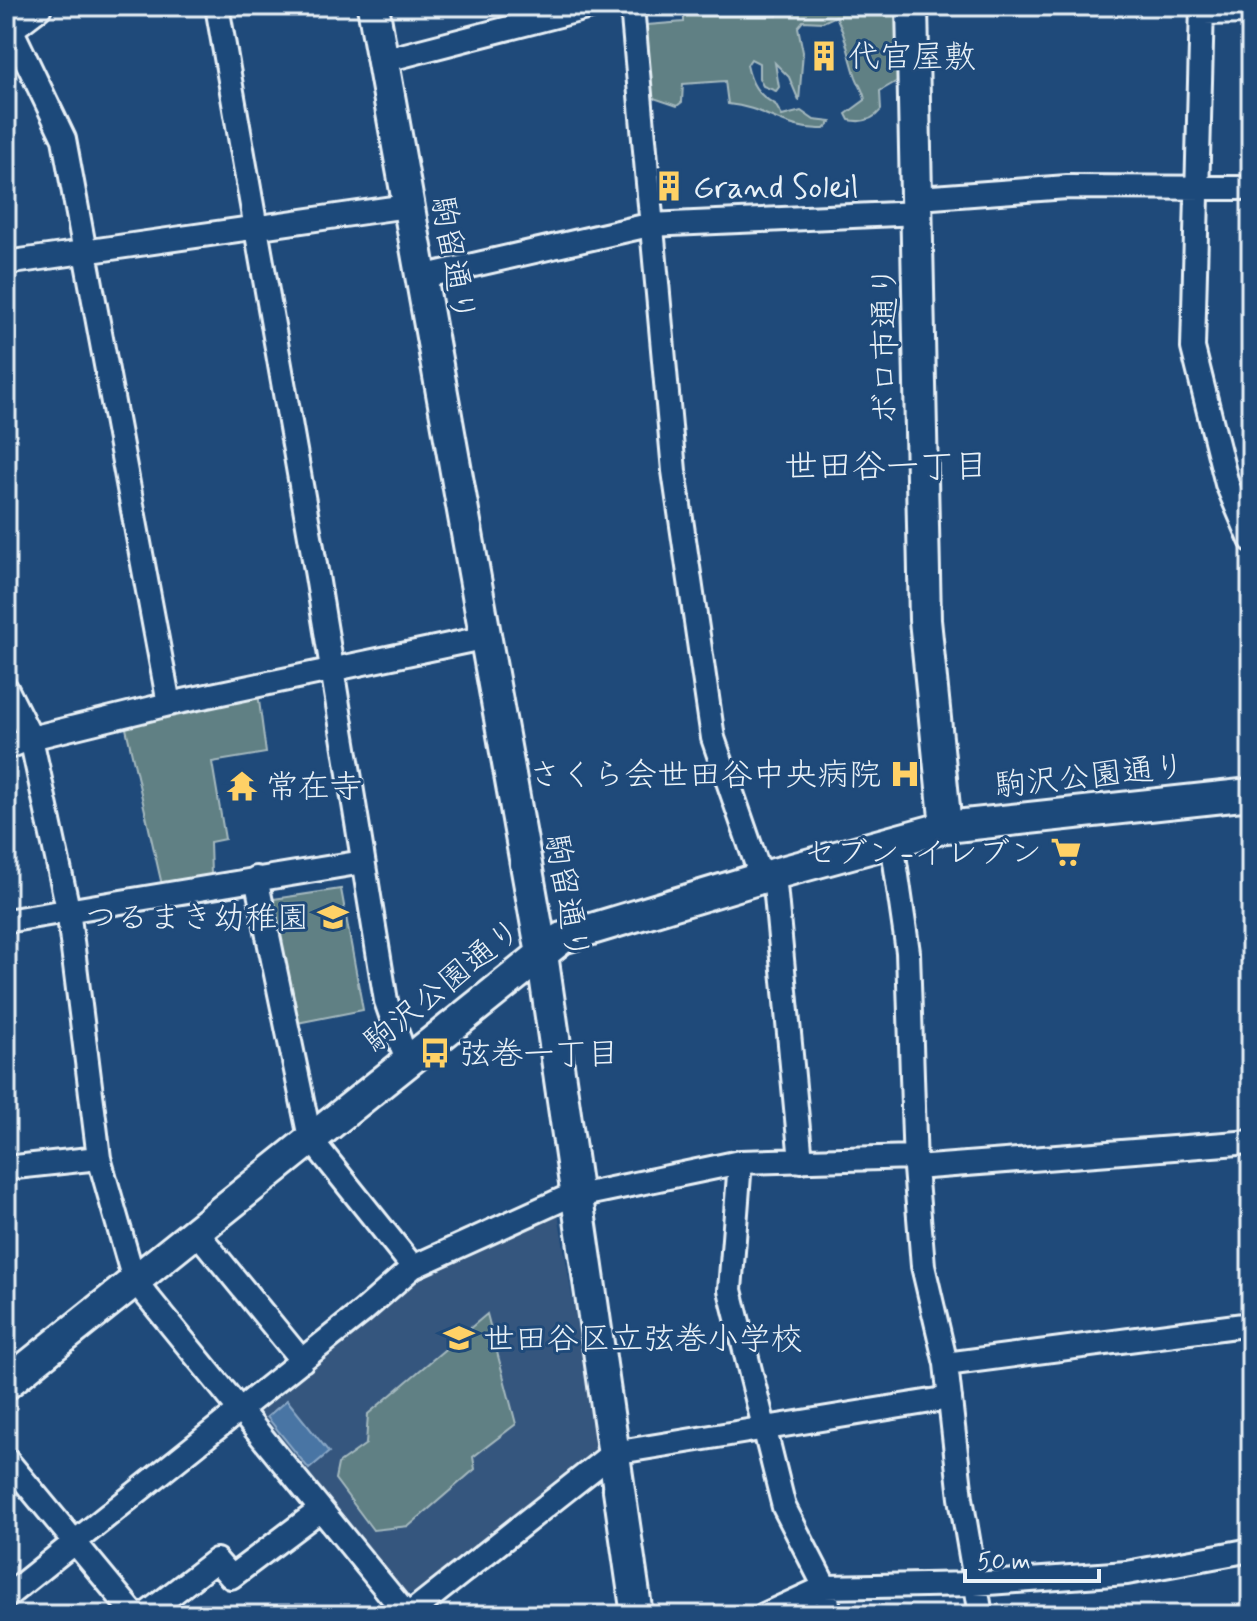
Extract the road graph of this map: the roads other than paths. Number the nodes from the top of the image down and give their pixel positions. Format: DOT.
graph roads {
  1 [pos="36,6"];
  2 [pos="217,6"];
  3 [pos="373,6"];
  4 [pos="594,6"];
  5 [pos="632,6"];
  6 [pos="912,6"];
  7 [pos="1203,9"];
  8 [pos="1251,12"];
  9 [pos="7,24"];
  10 [pos="382,61"];
  11 [pos="1251,188"];
  12 [pos="1199,189"];
  13 [pos="919,205"];
  14 [pos="407,206"];
  15 [pos="649,225"];
  16 [pos="256,227"];
  17 [pos="85,251"];
  18 [pos="6,263"];
  19 [pos="421,277"];
  20 [pos="1251,540"];
  21 [pos="487,637"];
  22 [pos="331,670"];
  23 [pos="6,688"];
  24 [pos="169,704"];
  25 [pos="31,738"];
  26 [pos="6,748"];
  27 [pos="1251,794"];
  28 [pos="946,827"];
  29 [pos="892,841"];
  30 [pos="363,862"];
  31 [pos="768,875"];
  32 [pos="256,878"];
  33 [pos="68,909"];
  34 [pos="6,921"];
  35 [pos="542,954"];
  36 [pos="409,1058"];
  37 [pos="310,1138"];
  38 [pos="1251,1142"];
  39 [pos="99,1158"];
  40 [pos="801,1161"];
  41 [pos="740,1162"];
  42 [pos="915,1163"];
  43 [pos="6,1168"];
  44 [pos="576,1196"];
  45 [pos="195,1230"];
  46 [pos="413,1267"];
  47 [pos="134,1280"];
  48 [pos="1251,1324"];
  49 [pos="302,1361"];
  50 [pos="946,1364"];
  51 [pos="6,1384"];
  52 [pos="950,1398"];
  53 [pos="239,1410"];
  54 [pos="764,1428"];
  55 [pos="613,1453"];
  56 [pos="6,1459"];
  57 [pos="320,1510"];
  58 [pos="75,1543"];
  59 [pos="1251,1550"];
  60 [pos="974,1584"];
  61 [pos="825,1587"];
  62 [pos="6,1597"];
  63 [pos="135,1615"];
  64 [pos="145,1615"];
  65 [pos="408,1615"];
  66 [pos="637,1615"];
  67 [pos="764,1615"];
  68 [pos="830,1615"];
  69 [pos="981,1615"];
  1 -- 9 [label="street"];
  2 -- 16 [label="street"];
  3 -- 10 [label="street, 駒留通り"];
  4 -- 10 [label="street"];
  5 -- 15 [label="street"];
  6 -- 13 [label="street, ボロ市通り"];
  7 -- 8 [label="street"];
  7 -- 12 [label="street"];
  9 -- 17 [label="street"];
  10 -- 14 [label="street, 駒留通り"];
  11 -- 12 [label="street"];
  12 -- 13 [label="street"];
  12 -- 20 [label="street"];
  13 -- 15 [label="street"];
  13 -- 28 [label="street, ボロ市通り"];
  14 -- 16 [label="street"];
  14 -- 19 [label="street, 駒留通り"];
  15 -- 19 [label="street"];
  15 -- 31 [label="street"];
  16 -- 17 [label="street"];
  16 -- 22 [label="street"];
  17 -- 18 [label="street"];
  17 -- 24 [label="street"];
  19 -- 21 [label="street, 駒留通り"];
  21 -- 22 [label="street"];
  21 -- 35 [label="street, 駒留通り"];
  22 -- 24 [label="street"];
  22 -- 30 [label="street"];
  23 -- 25 [label="street"];
  24 -- 25 [label="street"];
  25 -- 26 [label="street"];
  25 -- 33 [label="street"];
  27 -- 28 [label="street, 駒沢公園通り"];
  28 -- 29 [label="street, 駒沢公園通り"];
  29 -- 31 [label="street, 駒沢公園通り"];
  29 -- 42 [label="street"];
  30 -- 32 [label="street"];
  30 -- 36 [label="street"];
  31 -- 35 [label="street, 駒沢公園通り"];
  31 -- 40 [label="street"];
  32 -- 33 [label="street"];
  32 -- 37 [label="street"];
  33 -- 34 [label="street"];
  33 -- 39 [label="street"];
  35 -- 36 [label="street, 駒沢公園通り"];
  35 -- 44 [label="street, 駒留通り"];
  36 -- 37 [label="street, 駒沢公園通り"];
  37 -- 45 [label="street, 駒沢公園通り"];
  37 -- 46 [label="street"];
  38 -- 42 [label="street"];
  39 -- 43 [label="street"];
  39 -- 47 [label="street"];
  40 -- 41 [label="street"];
  40 -- 42 [label="street"];
  41 -- 44 [label="street"];
  41 -- 54 [label="street"];
  42 -- 50 [label="street"];
  44 -- 46 [label="street"];
  44 -- 55 [label="street, 駒留通り"];
  45 -- 47 [label="street, 駒沢公園通り"];
  45 -- 49 [label="street"];
  46 -- 49 [label="street"];
  47 -- 51 [label="street, 駒沢公園通り"];
  47 -- 53 [label="street"];
  48 -- 50 [label="street"];
  49 -- 53 [label="street"];
  50 -- 52 [label="street"];
  52 -- 54 [label="street"];
  52 -- 60 [label="street"];
  53 -- 57 [label="street"];
  53 -- 58 [label="street"];
  54 -- 55 [label="street"];
  54 -- 61 [label="street"];
  55 -- 65 [label="street"];
  55 -- 66 [label="street, 駒留通り"];
  56 -- 58 [label="street"];
  57 -- 64 [label="street"];
  57 -- 65 [label="street"];
  58 -- 62 [label="street"];
  58 -- 63 [label="street"];
  59 -- 60 [label="street"];
  60 -- 61 [label="street"];
  60 -- 69 [label="street"];
  61 -- 67 [label="street"];
  61 -- 68 [label="street"];
}
